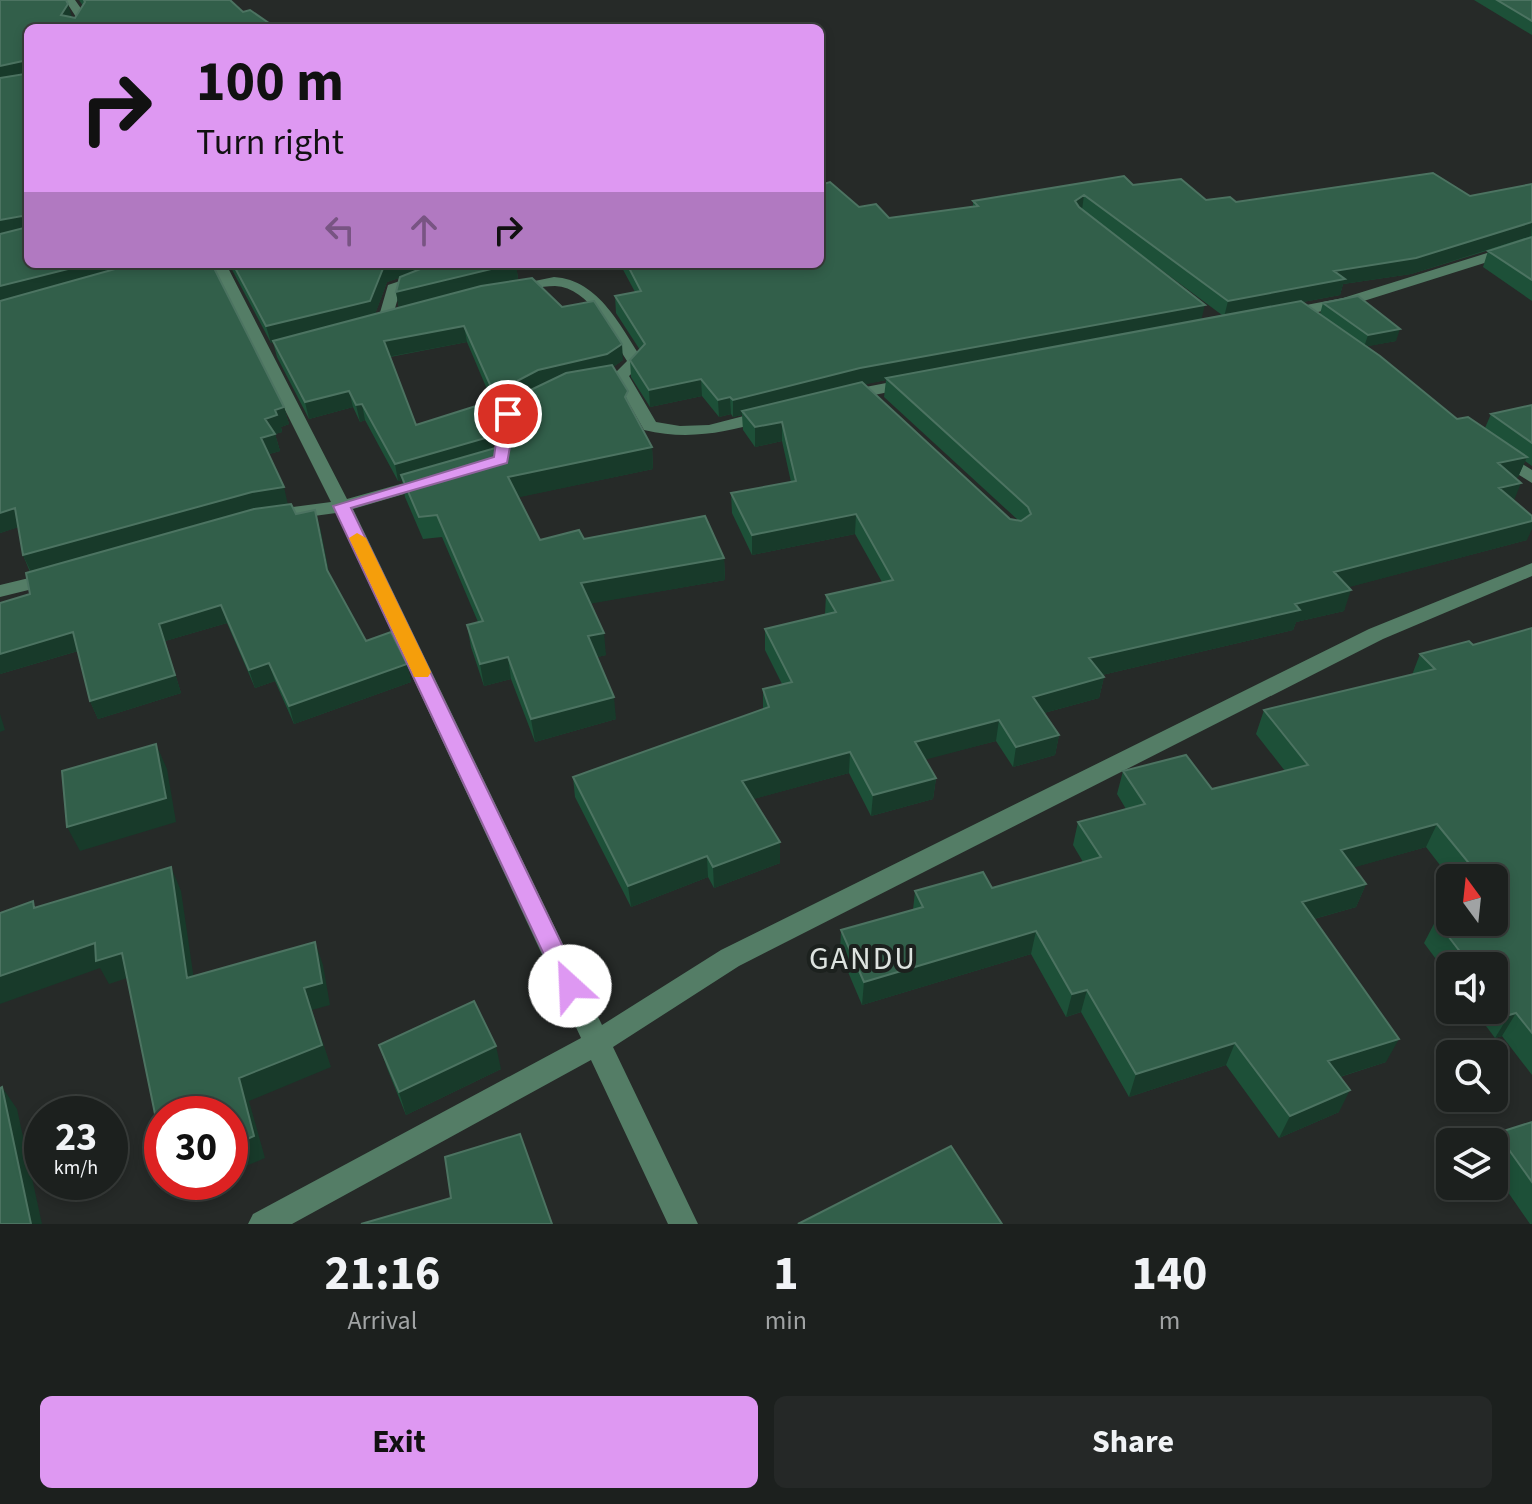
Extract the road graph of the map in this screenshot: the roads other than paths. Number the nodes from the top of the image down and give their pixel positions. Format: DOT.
graph roads {
  1 [pos="70,0"];
  2 [pos="76,24"];
  3 [pos="1532,243"];
  4 [pos="221,268"];
  5 [pos="454,268"];
  6 [pos="500,293"];
  7 [pos="1299,311"];
  8 [pos="1273,317"];
  9 [pos="353,329"];
  10 [pos="1325,330"];
  11 [pos="615,377"];
  12 [pos="936,378"];
  13 [pos="579,384"];
  14 [pos="555,390"];
  15 [pos="824,400"];
  16 [pos="782,411"];
  17 [pos="1480,441"];
  18 [pos="472,469"];
  19 [pos="443,477"];
  20 [pos="1532,478"];
  21 [pos="342,506"];
  22 [pos="258,518"];
  23 [pos="1532,569"];
  24 [pos="69,574"];
  25 [pos="0,591"];
  26 [pos="597,1043"];
  27 [pos="263,1224"];
  28 [pos="683,1224"];
  1 -- 2 [label="street"];
  3 -- 7 [label="street"];
  4 -- 21 [label="street"];
  5 -- 9 [label="street"];
  6 -- 11 [label="street"];
  7 -- 8 [label="street"];
  7 -- 10 [label="street"];
  11 -- 13 [label="street"];
  11 -- 16 [label="street"];
  12 -- 15 [label="street"];
  14 -- 18 [label="street"];
  17 -- 20 [label="street"];
  19 -- 21 [label="street"];
  21 -- 22 [label="street"];
  21 -- 26 [label="street"];
  23 -- 26 [label="street"];
  24 -- 25 [label="street"];
  26 -- 27 [label="street"];
  26 -- 28 [label="street"];
}
